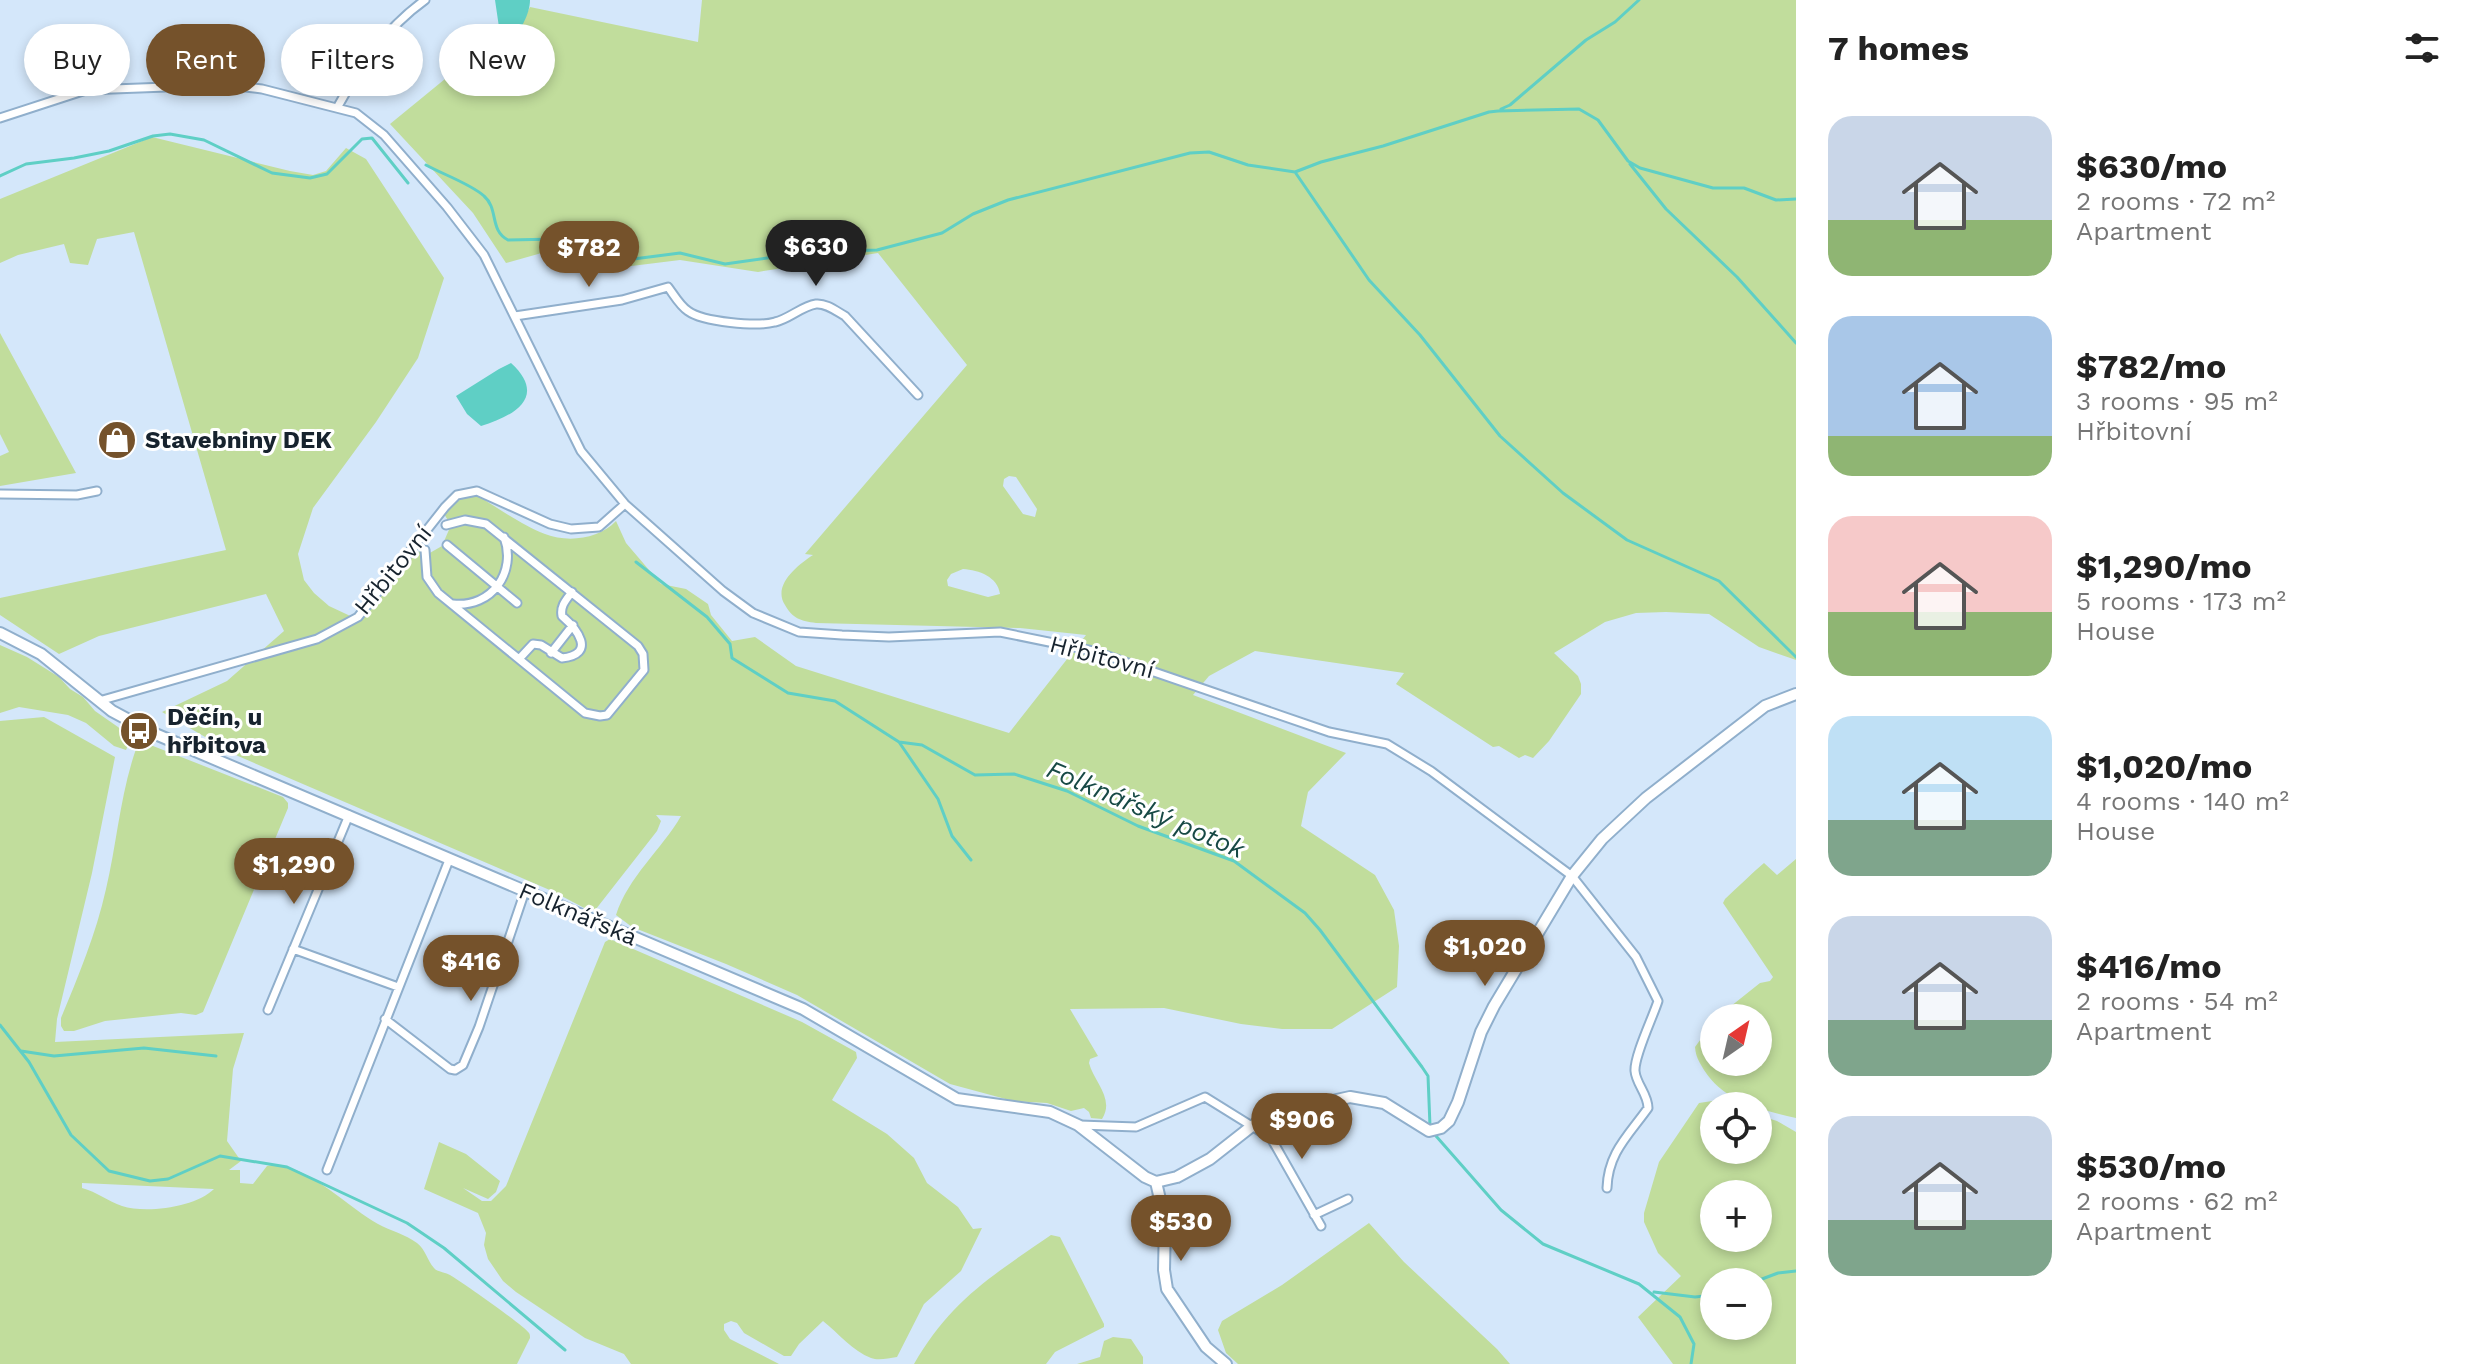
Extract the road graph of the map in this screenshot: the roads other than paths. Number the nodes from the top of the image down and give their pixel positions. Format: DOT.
graph roads {
  1 [pos="425,0"];
  2 [pos="337,108"];
  3 [pos="0,118"];
  4 [pos="515,316"];
  5 [pos="918,395"];
  6 [pos="97,491"];
  7 [pos="0,494"];
  8 [pos="625,504"];
  9 [pos="446,525"];
  10 [pos="504,537"];
  11 [pos="447,545"];
  12 [pos="425,550"];
  13 [pos="498,587"];
  14 [pos="572,592"];
  15 [pos="517,603"];
  16 [pos="451,604"];
  17 [pos="573,625"];
  18 [pos="0,633"];
  19 [pos="551,653"];
  20 [pos="519,659"];
  21 [pos="1796,694"];
  22 [pos="99,701"];
  23 [pos="349,815"];
  24 [pos="449,860"];
  25 [pos="1572,876"];
  26 [pos="525,891"];
  27 [pos="293,949"];
  28 [pos="398,987"];
  29 [pos="268,1010"];
  30 [pos="385,1019"];
  31 [pos="1269,1118"];
  32 [pos="1078,1125"];
  33 [pos="1252,1126"];
  34 [pos="1271,1138"];
  35 [pos="327,1170"];
  36 [pos="1156,1182"];
  37 [pos="1607,1188"];
  38 [pos="1348,1199"];
  39 [pos="1314,1215"];
  40 [pos="1321,1226"];
  41 [pos="1226,1364"];
  1 -- 2 [label="street"];
  2 -- 3 [label="street, Hřbitovní"];
  2 -- 4 [label="street, Hřbitovní"];
  4 -- 5 [label="street"];
  4 -- 8 [label="street, Hřbitovní"];
  6 -- 7 [label="street"];
  8 -- 22 [label="street, Hřbitovní"];
  8 -- 25 [label="street, Hřbitovní"];
  9 -- 10 [label="street"];
  10 -- 13 [label="street"];
  10 -- 14 [label="street"];
  11 -- 13 [label="street"];
  12 -- 16 [label="street"];
  13 -- 15 [label="street"];
  13 -- 16 [label="street"];
  14 -- 17 [label="street"];
  14 -- 20 [label="street"];
  16 -- 20 [label="street"];
  17 -- 19 [label="street"];
  17 -- 19 [label="street"];
  18 -- 22 [label="street, Folknářská"];
  19 -- 20 [label="street"];
  21 -- 25 [label="street"];
  22 -- 23 [label="street, Folknářská"];
  23 -- 24 [label="street, Folknářská"];
  23 -- 27 [label="street"];
  24 -- 26 [label="street, Folknářská"];
  24 -- 28 [label="street"];
  25 -- 31 [label="street"];
  25 -- 37 [label="street, Hřbitovní"];
  26 -- 30 [label="street"];
  26 -- 32 [label="street, Folknářská"];
  27 -- 28 [label="street"];
  27 -- 29 [label="street"];
  28 -- 30 [label="street"];
  30 -- 35 [label="street"];
  31 -- 33 [label="street"];
  31 -- 34 [label="street"];
  32 -- 33 [label="street"];
  32 -- 36 [label="street, Folknářská"];
  33 -- 34 [label="street"];
  33 -- 36 [label="street"];
  34 -- 39 [label="street"];
  36 -- 41 [label="street"];
  38 -- 39 [label="street"];
  39 -- 40 [label="street"];
}
